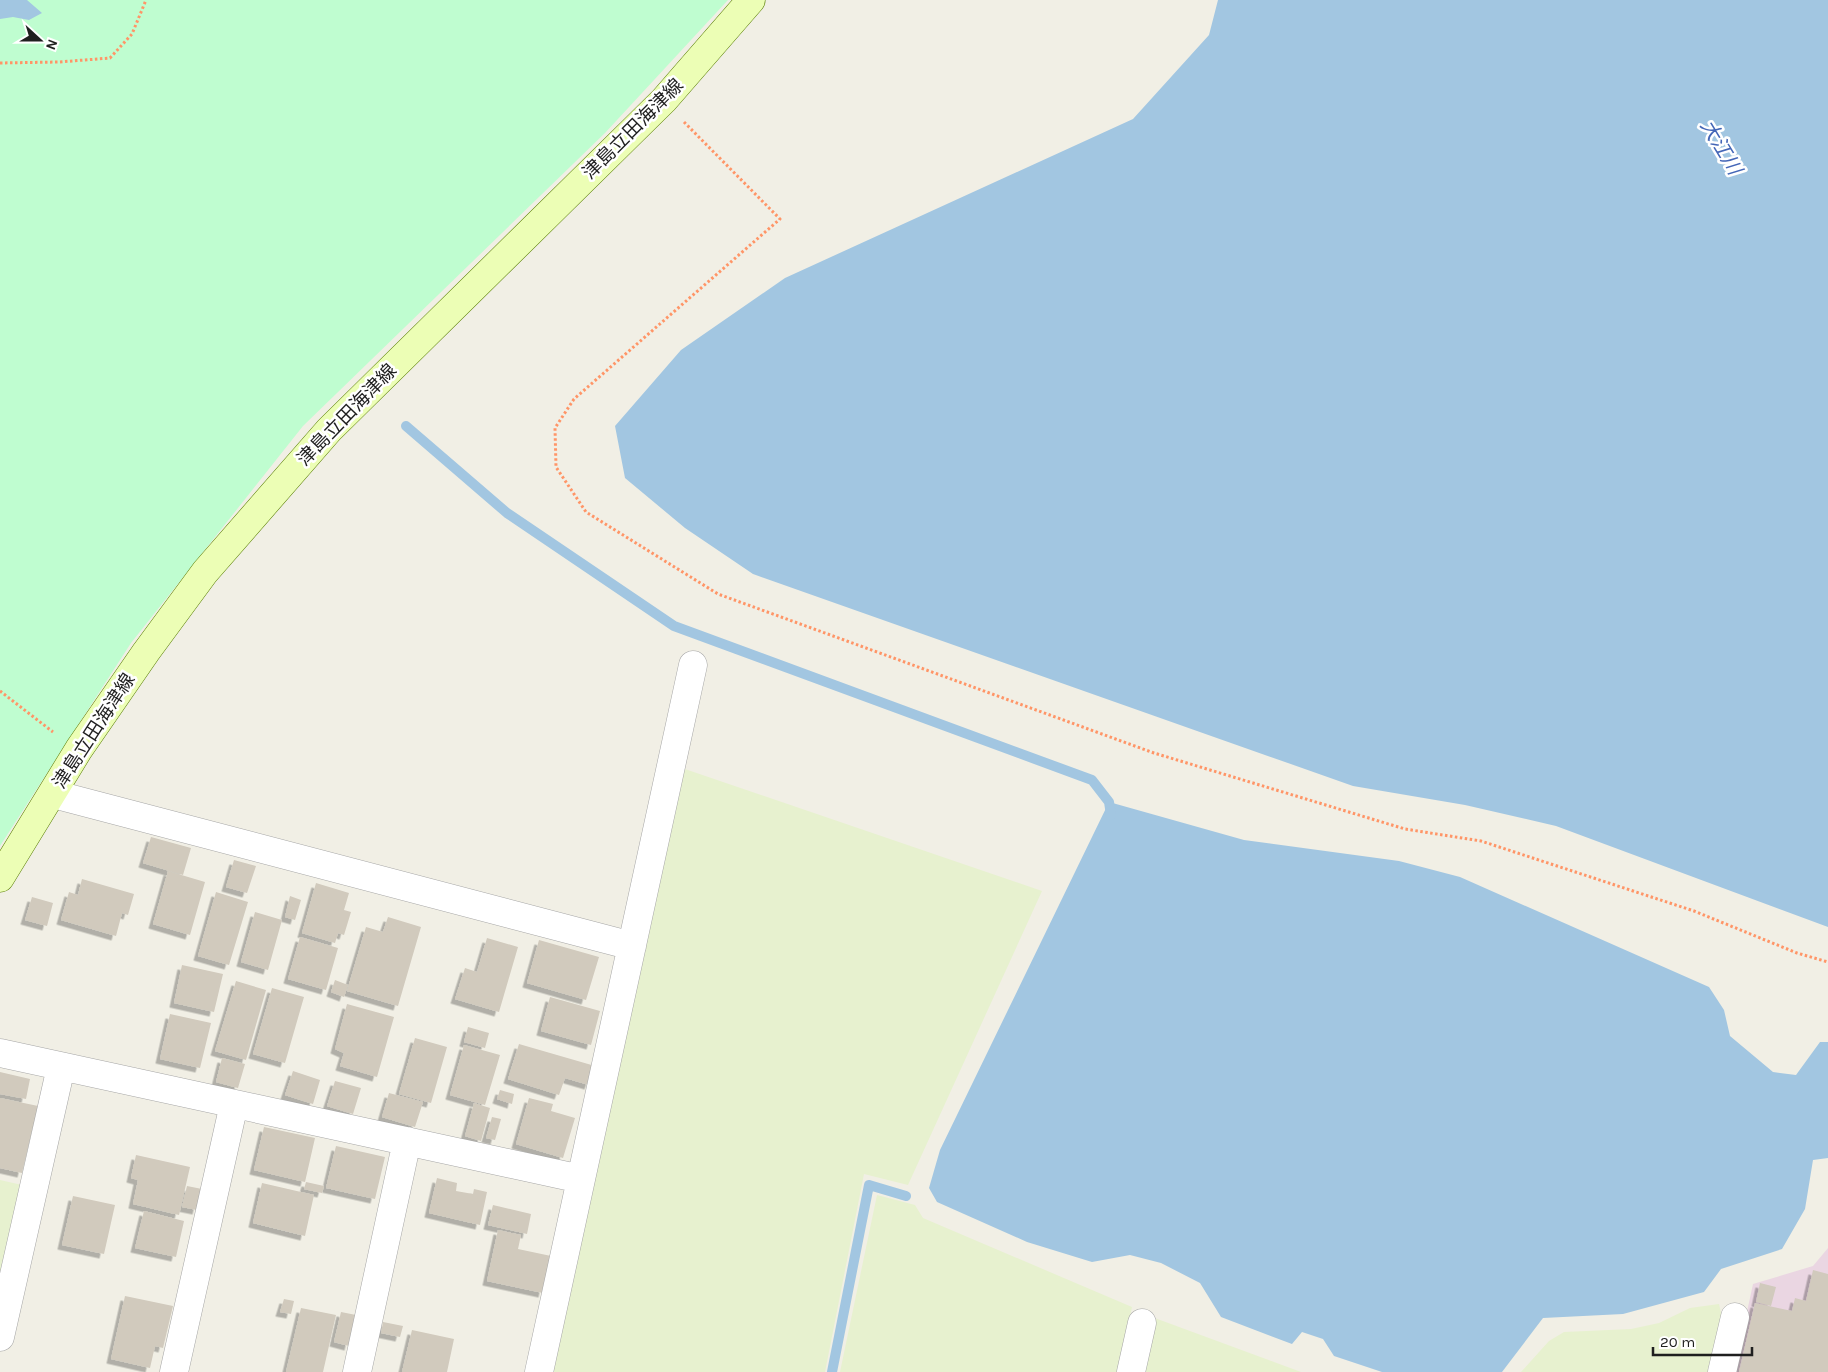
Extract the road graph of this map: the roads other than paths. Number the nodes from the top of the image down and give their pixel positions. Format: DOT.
graph roads {
  1 [pos="751,0"];
  2 [pos="693,665"];
  3 [pos="53,794"];
  4 [pos="0,878"];
  5 [pos="632,946"];
  6 [pos="0,1053"];
  7 [pos="61,1067"];
  8 [pos="234,1104"];
  9 [pos="407,1141"];
  10 [pos="581,1179"];
  11 [pos="1734,1318"];
  12 [pos="1142,1323"];
  13 [pos="0,1338"];
  14 [pos="174,1372"];
  15 [pos="357,1372"];
  16 [pos="540,1372"];
  17 [pos="1131,1372"];
  18 [pos="1722,1372"];
  1 -- 3 [label="main road, 津島立田海津線"];
  2 -- 5 [label="street"];
  3 -- 4 [label="main road, 津島立田海津線"];
  3 -- 5 [label="street"];
  5 -- 10 [label="street"];
  6 -- 7 [label="street"];
  7 -- 8 [label="street"];
  7 -- 13 [label="street"];
  8 -- 9 [label="street"];
  8 -- 14 [label="street"];
  9 -- 10 [label="street"];
  9 -- 15 [label="street"];
  10 -- 16 [label="street"];
  11 -- 18 [label="street"];
  12 -- 17 [label="street"];
}
